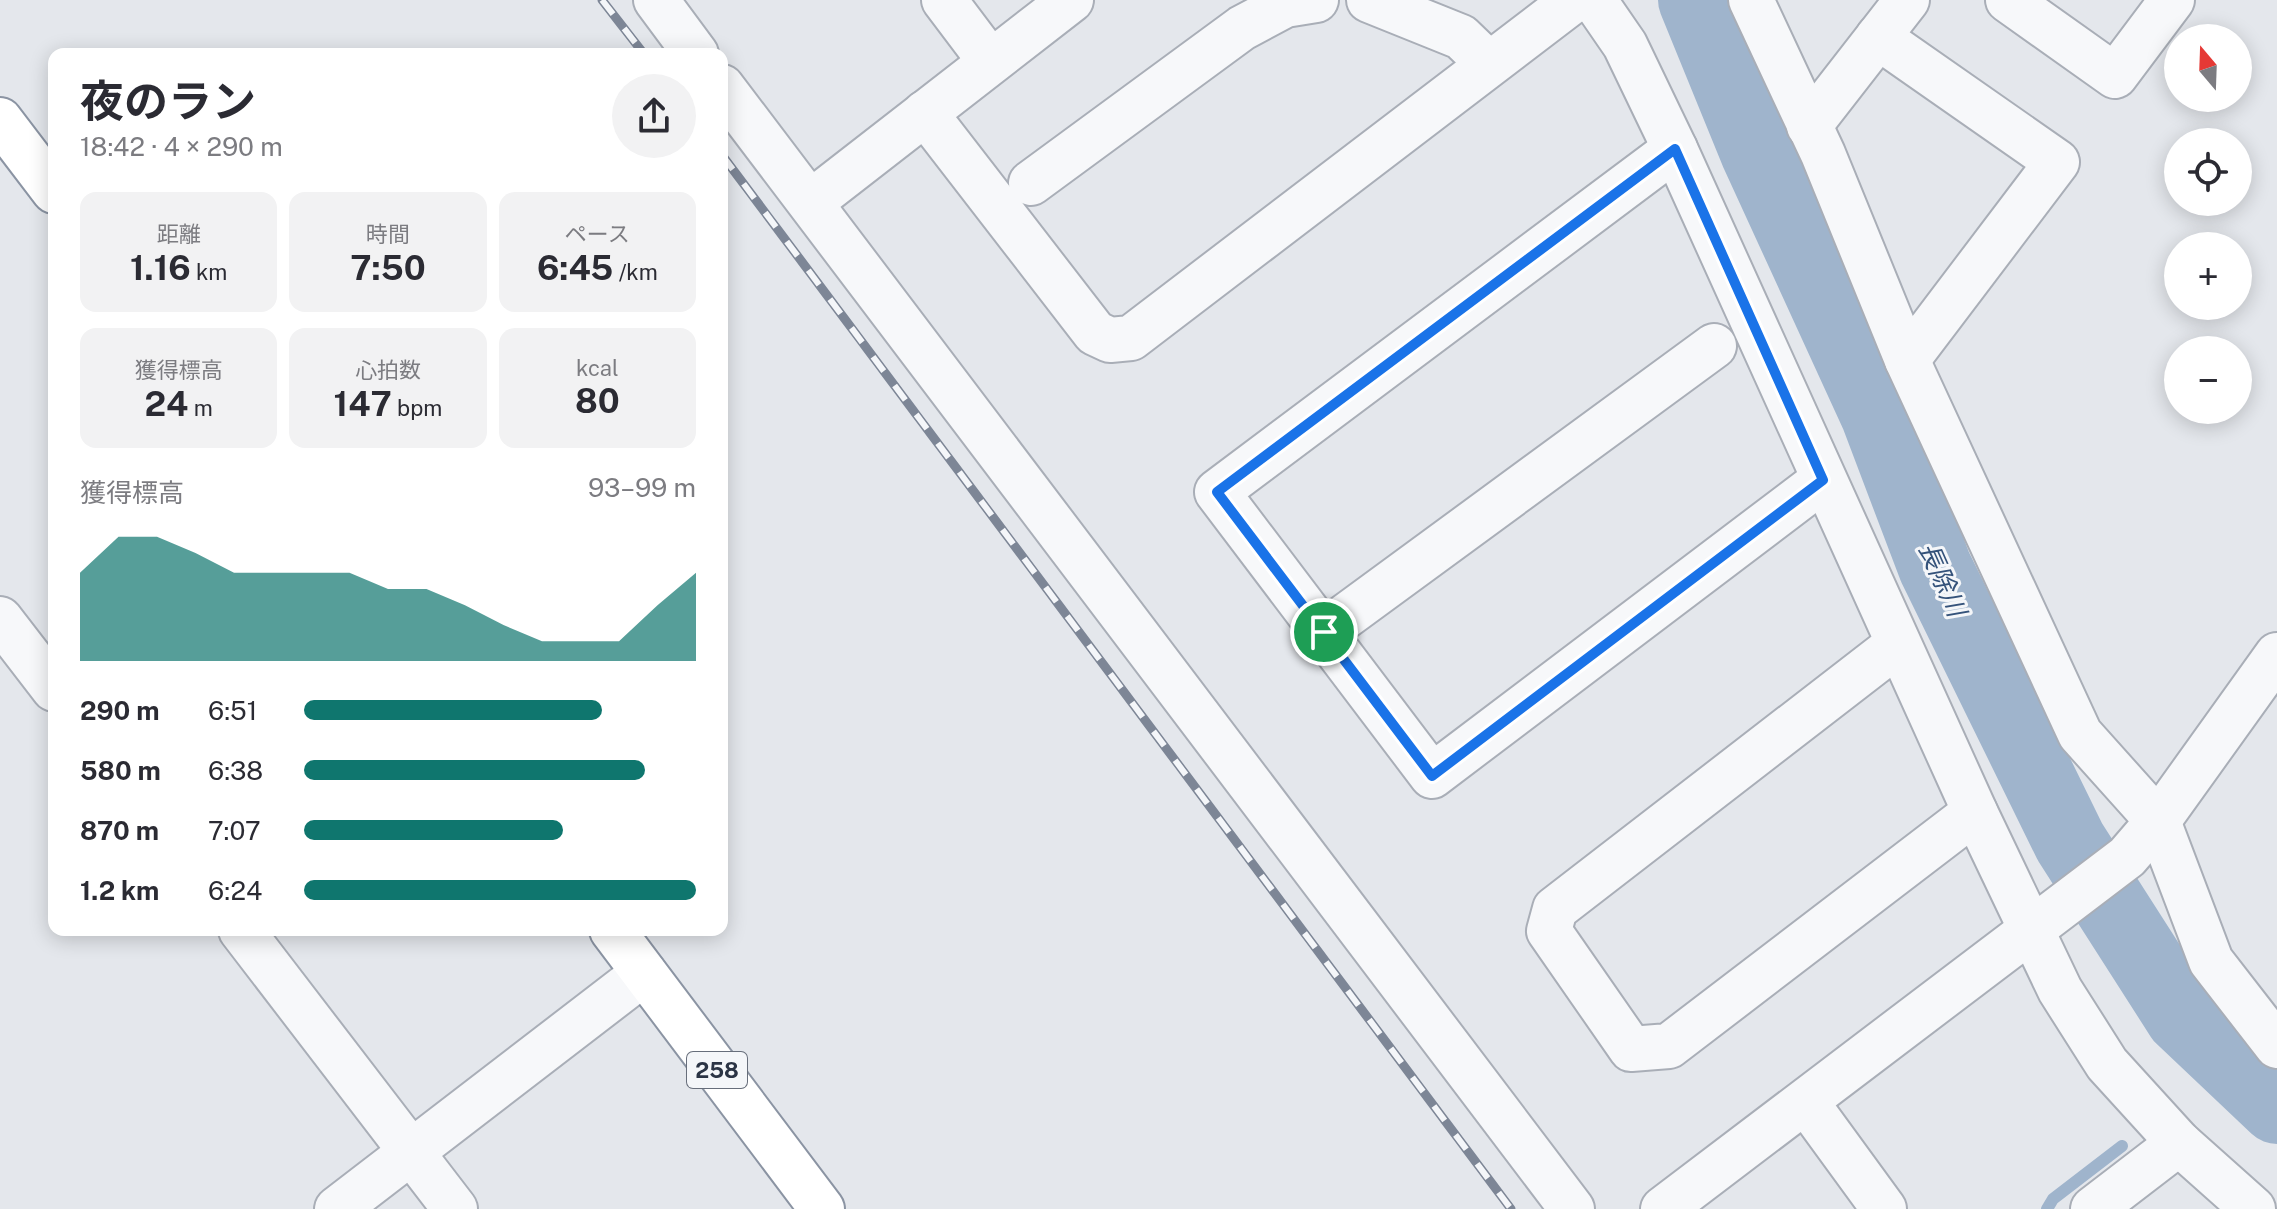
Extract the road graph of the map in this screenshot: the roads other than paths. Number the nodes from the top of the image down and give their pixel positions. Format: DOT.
graph roads {
  1 [pos="656,0"];
  2 [pos="944,0"];
  3 [pos="1071,0"];
  4 [pos="1316,0"];
  5 [pos="1369,0"];
  6 [pos="1574,0"];
  7 [pos="1594,0"];
  8 [pos="1751,0"];
  9 [pos="1907,0"];
  10 [pos="2008,0"];
  11 [pos="2172,0"];
  12 [pos="1878,37"];
  13 [pos="692,48"];
  14 [pos="990,61"];
  15 [pos="1488,63"];
  16 [pos="728,95"];
  17 [pos="925,113"];
  18 [pos="0,120"];
  19 [pos="1809,126"];
  20 [pos="1675,149"];
  21 [pos="48,183"];
  22 [pos="1031,183"];
  23 [pos="811,202"];
  24 [pos="1714,346"];
  25 [pos="1907,360"];
  26 [pos="1823,480"];
  27 [pos="0,619"];
  28 [pos="1324,632"];
  29 [pos="1898,644"];
  30 [pos="2277,655"];
  31 [pos="48,681"];
  32 [pos="1975,812"];
  33 [pos="2158,821"];
  34 [pos="2046,921"];
  35 [pos="246,936"];
  36 [pos="616,936"];
  37 [pos="644,973"];
  38 [pos="2277,1046"];
  39 [pos="1806,1102"];
  40 [pos="2179,1143"];
  41 [pos="412,1151"];
  42 [pos="337,1209"];
  43 [pos="455,1209"];
  44 [pos="822,1209"];
  45 [pos="1572,1209"];
  46 [pos="1663,1209"];
  47 [pos="1884,1209"];
  48 [pos="2093,1209"];
  49 [pos="2253,1209"];
  1 -- 13 [label="street"];
  2 -- 14 [label="street"];
  3 -- 14 [label="street"];
  4 -- 22 [label="street"];
  5 -- 15 [label="street"];
  6 -- 15 [label="street"];
  7 -- 20 [label="street"];
  8 -- 19 [label="street"];
  9 -- 12 [label="street"];
  10 -- 11 [label="street"];
  12 -- 19 [label="street"];
  12 -- 25 [label="street"];
  14 -- 17 [label="street"];
  15 -- 17 [label="street"];
  16 -- 23 [label="street"];
  17 -- 23 [label="street"];
  18 -- 21 [label="highway"];
  19 -- 25 [label="street"];
  20 -- 26 [label="street"];
  20 -- 28 [label="street"];
  23 -- 45 [label="street"];
  24 -- 28 [label="street"];
  25 -- 33 [label="street"];
  26 -- 28 [label="street"];
  26 -- 29 [label="street"];
  27 -- 31 [label="street"];
  29 -- 32 [label="street"];
  29 -- 32 [label="street"];
  30 -- 33 [label="street"];
  32 -- 34 [label="street"];
  33 -- 34 [label="street"];
  33 -- 38 [label="street"];
  34 -- 39 [label="street"];
  34 -- 40 [label="street"];
  35 -- 41 [label="street"];
  36 -- 37 [label="highway, 258"];
  37 -- 41 [label="street"];
  37 -- 44 [label="highway, 258"];
  39 -- 46 [label="street"];
  39 -- 47 [label="street"];
  40 -- 48 [label="street"];
  40 -- 49 [label="street"];
  41 -- 42 [label="street"];
  41 -- 43 [label="street"];
}
